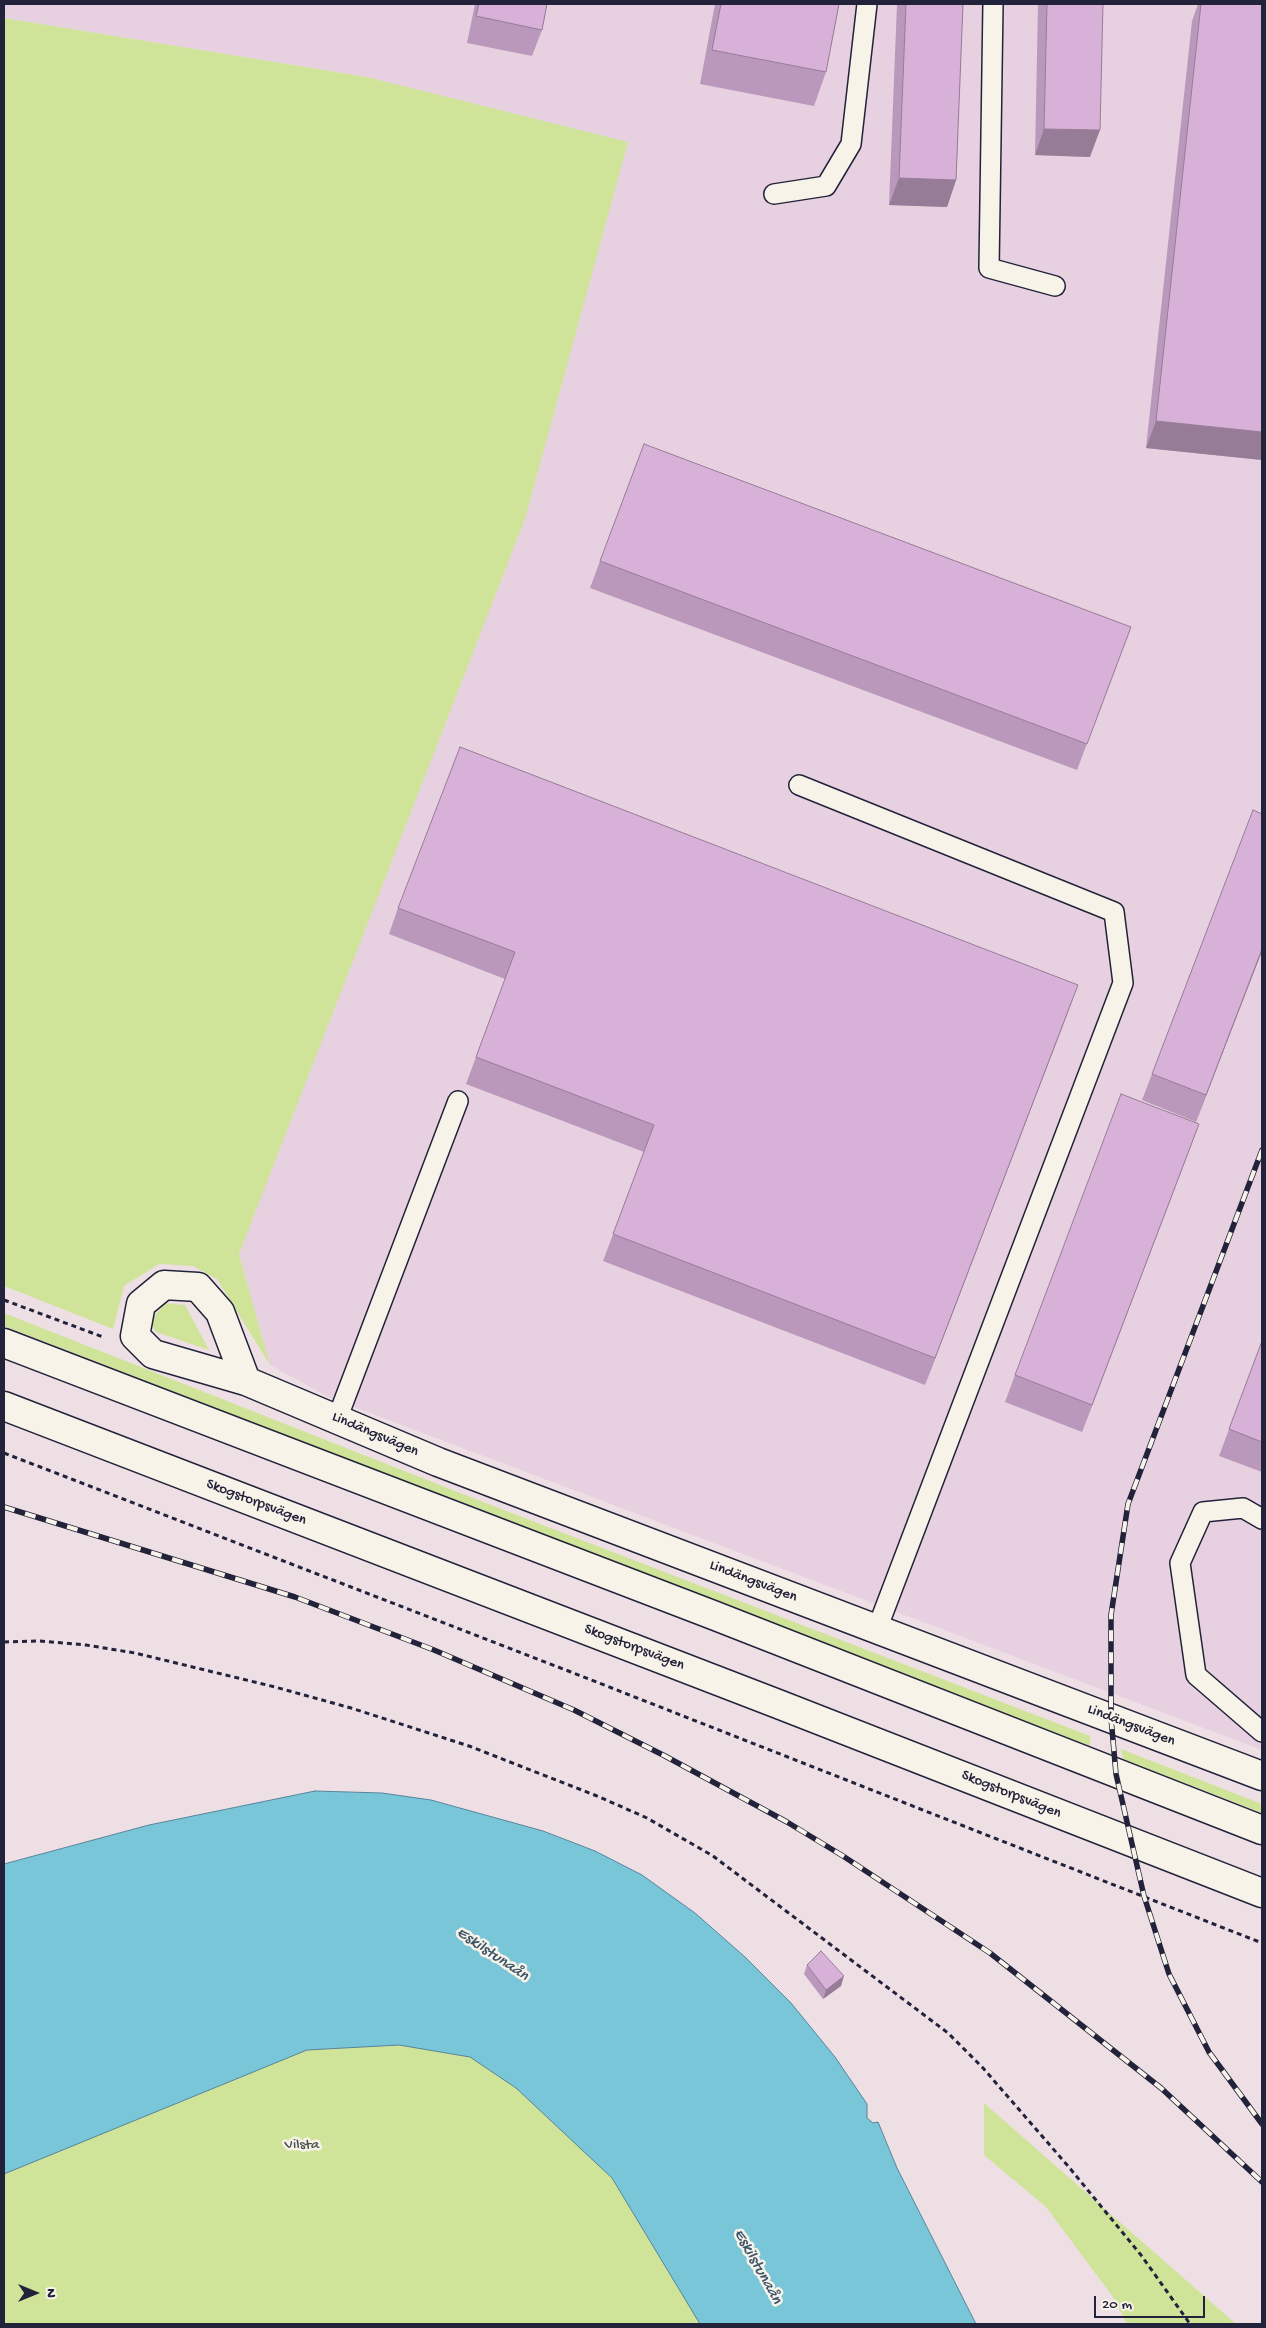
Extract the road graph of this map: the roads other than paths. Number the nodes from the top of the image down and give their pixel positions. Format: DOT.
graph roads {
  1 [pos="867,4"];
  2 [pos="993,4"];
  3 [pos="774,194"];
  4 [pos="1055,286"];
  5 [pos="799,785"];
  6 [pos="458,1101"];
  7 [pos="4,1343"];
  8 [pos="246,1381"];
  9 [pos="4,1406"];
  10 [pos="337,1419"];
  11 [pos="1262,1519"];
  12 [pos="877,1629"];
  13 [pos="1262,1732"];
  14 [pos="1262,1776"];
  15 [pos="1262,1830"];
  16 [pos="1262,1893"];
  1 -- 3 [label="lane"];
  2 -- 4 [label="lane"];
  5 -- 12 [label="lane"];
  6 -- 10 [label="lane"];
  7 -- 15 [label="main road"];
  8 -- 10 [label="main road, Lindängsvägen"];
  9 -- 16 [label="main road, Skogstorpsvägen"];
  10 -- 12 [label="main road, Lindängsvägen"];
  11 -- 13 [label="lane"];
  12 -- 14 [label="main road, Lindängsvägen"];
}
